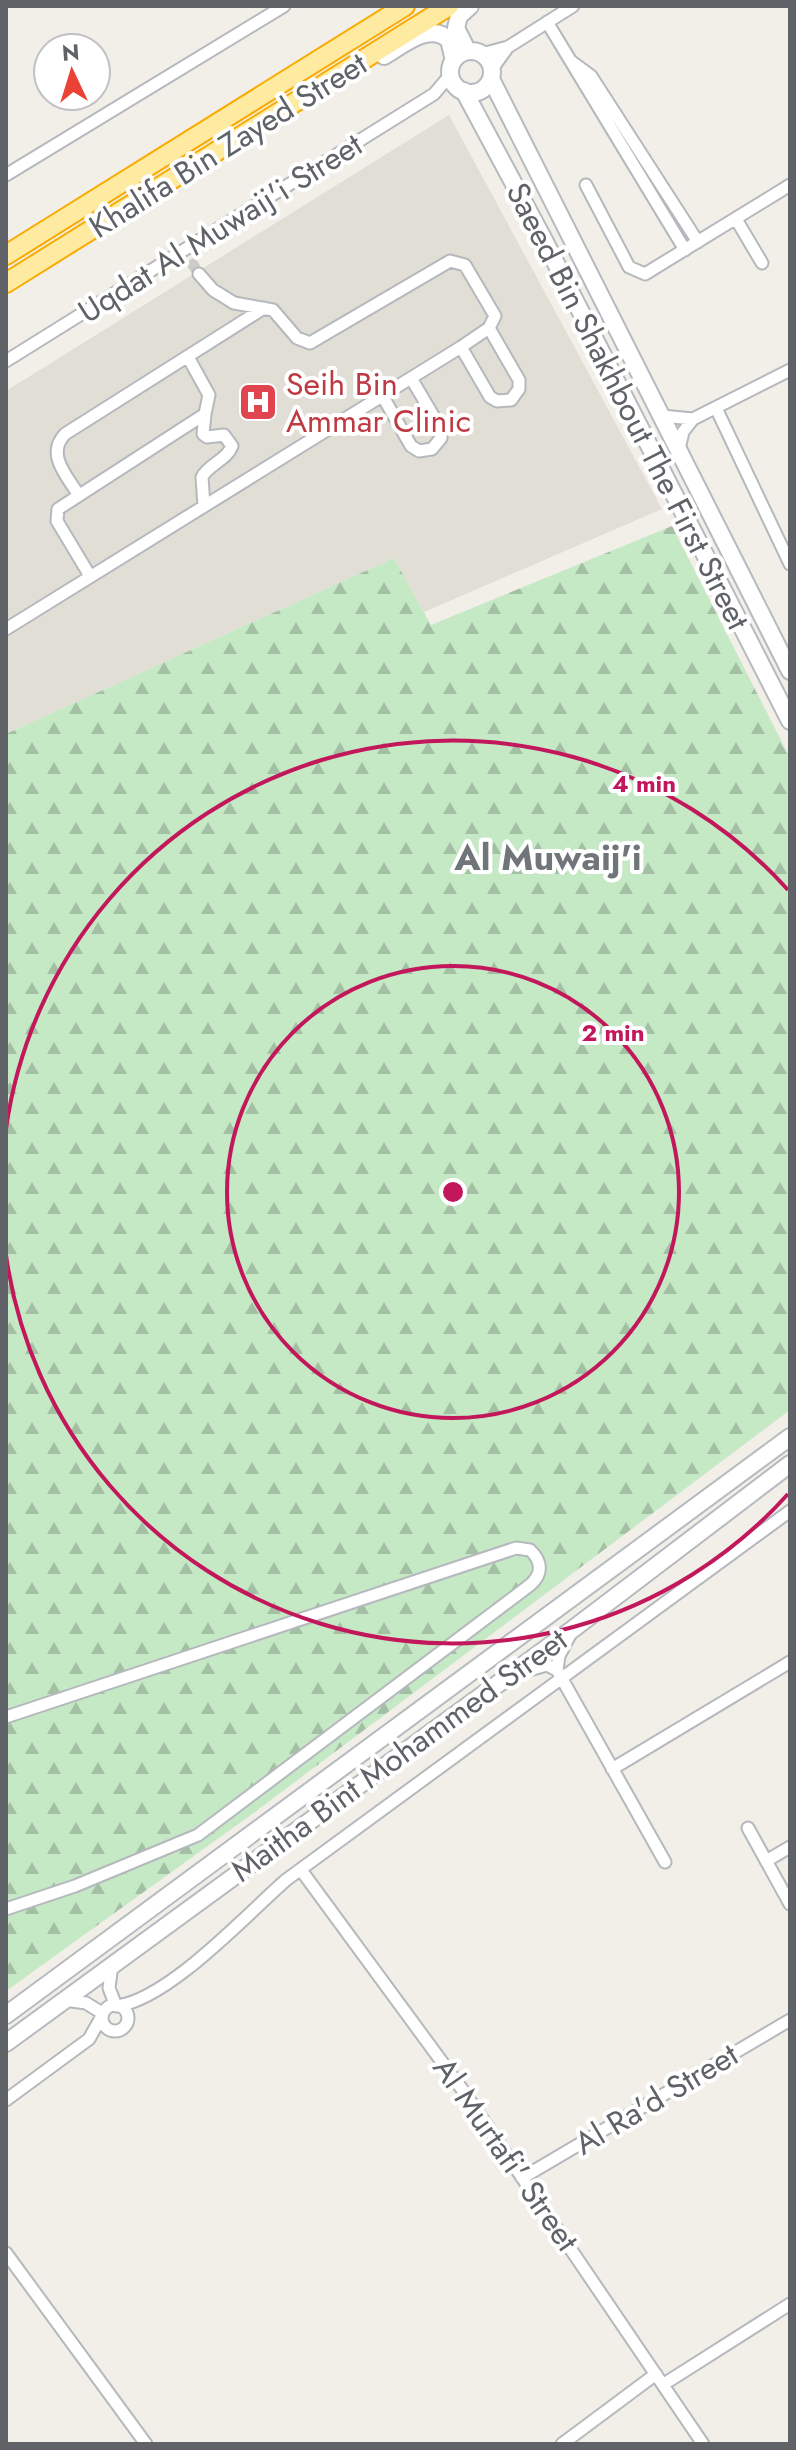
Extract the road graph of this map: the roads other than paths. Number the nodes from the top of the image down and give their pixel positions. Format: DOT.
graph roads {
  1 [pos="284,6"];
  2 [pos="405,6"];
  3 [pos="449,6"];
  4 [pos="470,6"];
  5 [pos="573,6"];
  6 [pos="547,22"];
  7 [pos="508,47"];
  8 [pos="572,62"];
  9 [pos="463,70"];
  10 [pos="491,74"];
  11 [pos="332,80"];
  12 [pos="6,175"];
  13 [pos="586,185"];
  14 [pos="790,185"];
  15 [pos="736,219"];
  16 [pos="544,240"];
  17 [pos="698,242"];
  18 [pos="685,250"];
  19 [pos="6,255"];
  20 [pos="762,263"];
  21 [pos="199,274"];
  22 [pos="6,283"];
  23 [pos="594,289"];
  24 [pos="265,308"];
  25 [pos="489,328"];
  26 [pos="461,347"];
  27 [pos="188,357"];
  28 [pos="6,361"];
  29 [pos="790,370"];
  30 [pos="411,378"];
  31 [pos="382,395"];
  32 [pos="716,408"];
  33 [pos="205,414"];
  34 [pos="662,416"];
  35 [pos="693,419"];
  36 [pos="679,449"];
  37 [pos="658,464"];
  38 [pos="78,494"];
  39 [pos="204,506"];
  40 [pos="720,531"];
  41 [pos="790,564"];
  42 [pos="90,576"];
  43 [pos="6,629"];
  44 [pos="790,671"];
  45 [pos="790,721"];
  46 [pos="790,1437"];
  47 [pos="790,1464"];
  48 [pos="790,1511"];
  49 [pos="573,1629"];
  50 [pos="790,1662"];
  51 [pos="518,1669"];
  52 [pos="559,1673"];
  53 [pos="6,1717"];
  54 [pos="612,1769"];
  55 [pos="748,1828"];
  56 [pos="790,1847"];
  57 [pos="766,1861"];
  58 [pos="665,1862"];
  59 [pos="301,1870"];
  60 [pos="790,1904"];
  61 [pos="6,1909"];
  62 [pos="112,1963"];
  63 [pos="35,1995"];
  64 [pos="64,2000"];
  65 [pos="141,2000"];
  66 [pos="117,2006"];
  67 [pos="6,2015"];
  68 [pos="102,2015"];
  69 [pos="790,2020"];
  70 [pos="128,2023"];
  71 [pos="6,2027"];
  72 [pos="117,2031"];
  73 [pos="89,2039"];
  74 [pos="6,2043"];
  75 [pos="6,2100"];
  76 [pos="522,2178"];
  77 [pos="6,2253"];
  78 [pos="790,2304"];
  79 [pos="656,2374"];
  80 [pos="664,2384"];
  81 [pos="146,2444"];
  82 [pos="562,2444"];
  83 [pos="703,2444"];
  1 -- 12 [label="street"];
  2 -- 19 [label="highway, Khalifa Bin Zayed Street"];
  3 -- 11 [label="highway, Khalifa Bin Zayed Street"];
  4 -- 9 [label="main road, Saeed Bin Shakhbout The First Street"];
  5 -- 6 [label="street"];
  6 -- 7 [label="street"];
  6 -- 8 [label="street"];
  7 -- 9 [label="street"];
  7 -- 10 [label="street"];
  8 -- 17 [label="street"];
  8 -- 18 [label="street"];
  9 -- 10 [label="main road, Saeed Bin Shakhbout The First Street"];
  9 -- 10 [label="main road"];
  9 -- 11 [label="main road, Saeed Bin Shakhbout The First Street"];
  9 -- 16 [label="main road, Saeed Bin Shakhbout The First Street"];
  9 -- 28 [label="street, Uqdat Al Muwaij'i Street"];
  10 -- 23 [label="main road, Saeed Bin Shakhbout The First Street"];
  11 -- 22 [label="highway, Khalifa Bin Zayed Street"];
  13 -- 18 [label="street"];
  14 -- 15 [label="street"];
  15 -- 17 [label="street"];
  15 -- 20 [label="street"];
  16 -- 23 [label="main road"];
  16 -- 37 [label="main road, Saeed Bin Shakhbout The First Street"];
  17 -- 18 [label="street"];
  21 -- 24 [label="street"];
  23 -- 34 [label="main road, Saeed Bin Shakhbout The First Street"];
  24 -- 25 [label="street"];
  24 -- 27 [label="street"];
  25 -- 26 [label="street"];
  25 -- 26 [label="street"];
  26 -- 30 [label="street"];
  27 -- 33 [label="street"];
  27 -- 38 [label="street"];
  29 -- 32 [label="street"];
  30 -- 31 [label="street"];
  30 -- 31 [label="street"];
  31 -- 39 [label="street"];
  32 -- 35 [label="street"];
  32 -- 41 [label="street"];
  33 -- 38 [label="street"];
  33 -- 39 [label="street"];
  34 -- 35 [label="street"];
  34 -- 36 [label="main road, Saeed Bin Shakhbout The First Street"];
  35 -- 36 [label="street"];
  36 -- 40 [label="main road, Saeed Bin Shakhbout The First Street"];
  37 -- 40 [label="main road"];
  37 -- 45 [label="main road, Saeed Bin Shakhbout The First Street"];
  38 -- 42 [label="street"];
  39 -- 42 [label="street"];
  40 -- 44 [label="main road, Saeed Bin Shakhbout The First Street"];
  42 -- 43 [label="street"];
  46 -- 63 [label="main road, Maitha Bint Mohammed Street"];
  47 -- 49 [label="main road, Maitha Bint Mohammed Street"];
  48 -- 52 [label="street"];
  49 -- 51 [label="main road, Maitha Bint Mohammed Street"];
  49 -- 52 [label="street"];
  50 -- 54 [label="street"];
  51 -- 52 [label="street"];
  51 -- 62 [label="main road, Maitha Bint Mohammed Street"];
  52 -- 54 [label="street"];
  52 -- 59 [label="street"];
  53 -- 61 [label="street"];
  54 -- 58 [label="street"];
  55 -- 57 [label="street"];
  56 -- 57 [label="street"];
  57 -- 60 [label="street"];
  59 -- 65 [label="street"];
  59 -- 76 [label="street, Al Murtafi' Street"];
  62 -- 64 [label="main road, Maitha Bint Mohammed Street"];
  62 -- 66 [label="street"];
  63 -- 67 [label="main road, Maitha Bint Mohammed Street"];
  63 -- 71 [label="main road"];
  64 -- 68 [label="street"];
  64 -- 74 [label="main road, Maitha Bint Mohammed Street"];
  65 -- 66 [label="street"];
  65 -- 70 [label="street"];
  66 -- 68 [label="street"];
  66 -- 70 [label="street"];
  68 -- 72 [label="street"];
  68 -- 73 [label="street"];
  69 -- 76 [label="street, Al Ra'd Street"];
  70 -- 72 [label="street"];
  72 -- 73 [label="street"];
  73 -- 75 [label="street"];
  76 -- 79 [label="street, Al Murtafi' Street"];
  77 -- 81 [label="street"];
  78 -- 80 [label="street"];
  79 -- 80 [label="street, Al Murtafi' Street"];
  79 -- 82 [label="street"];
  80 -- 83 [label="street, Al Murtafi' Street"];
}
